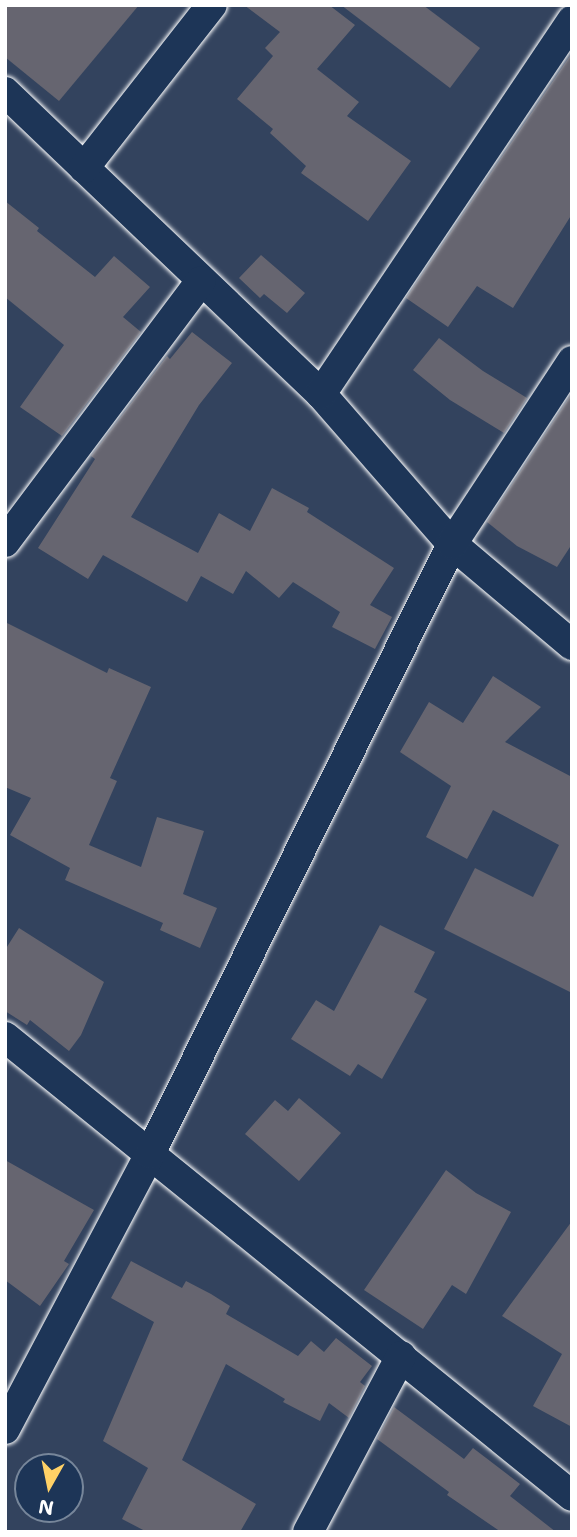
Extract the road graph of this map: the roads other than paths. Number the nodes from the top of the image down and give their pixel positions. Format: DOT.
graph roads {
  1 [pos="212,5"];
  2 [pos="572,20"];
  3 [pos="5,92"];
  4 [pos="84,168"];
  5 [pos="201,281"];
  6 [pos="572,361"];
  7 [pos="321,394"];
  8 [pos="5,542"];
  9 [pos="452,544"];
  10 [pos="572,645"];
  11 [pos="5,1037"];
  12 [pos="150,1154"];
  13 [pos="401,1356"];
  14 [pos="5,1429"];
  15 [pos="572,1496"];
  16 [pos="308,1532"];
  1 -- 4 [label="street"];
  2 -- 7 [label="street"];
  3 -- 4 [label="street"];
  4 -- 5 [label="street"];
  5 -- 7 [label="street"];
  5 -- 8 [label="street"];
  6 -- 9 [label="street"];
  7 -- 9 [label="street"];
  9 -- 10 [label="street"];
  9 -- 12 [label="street"];
  11 -- 12 [label="street"];
  12 -- 13 [label="street"];
  12 -- 14 [label="street"];
  13 -- 15 [label="street"];
  13 -- 16 [label="street"];
}
